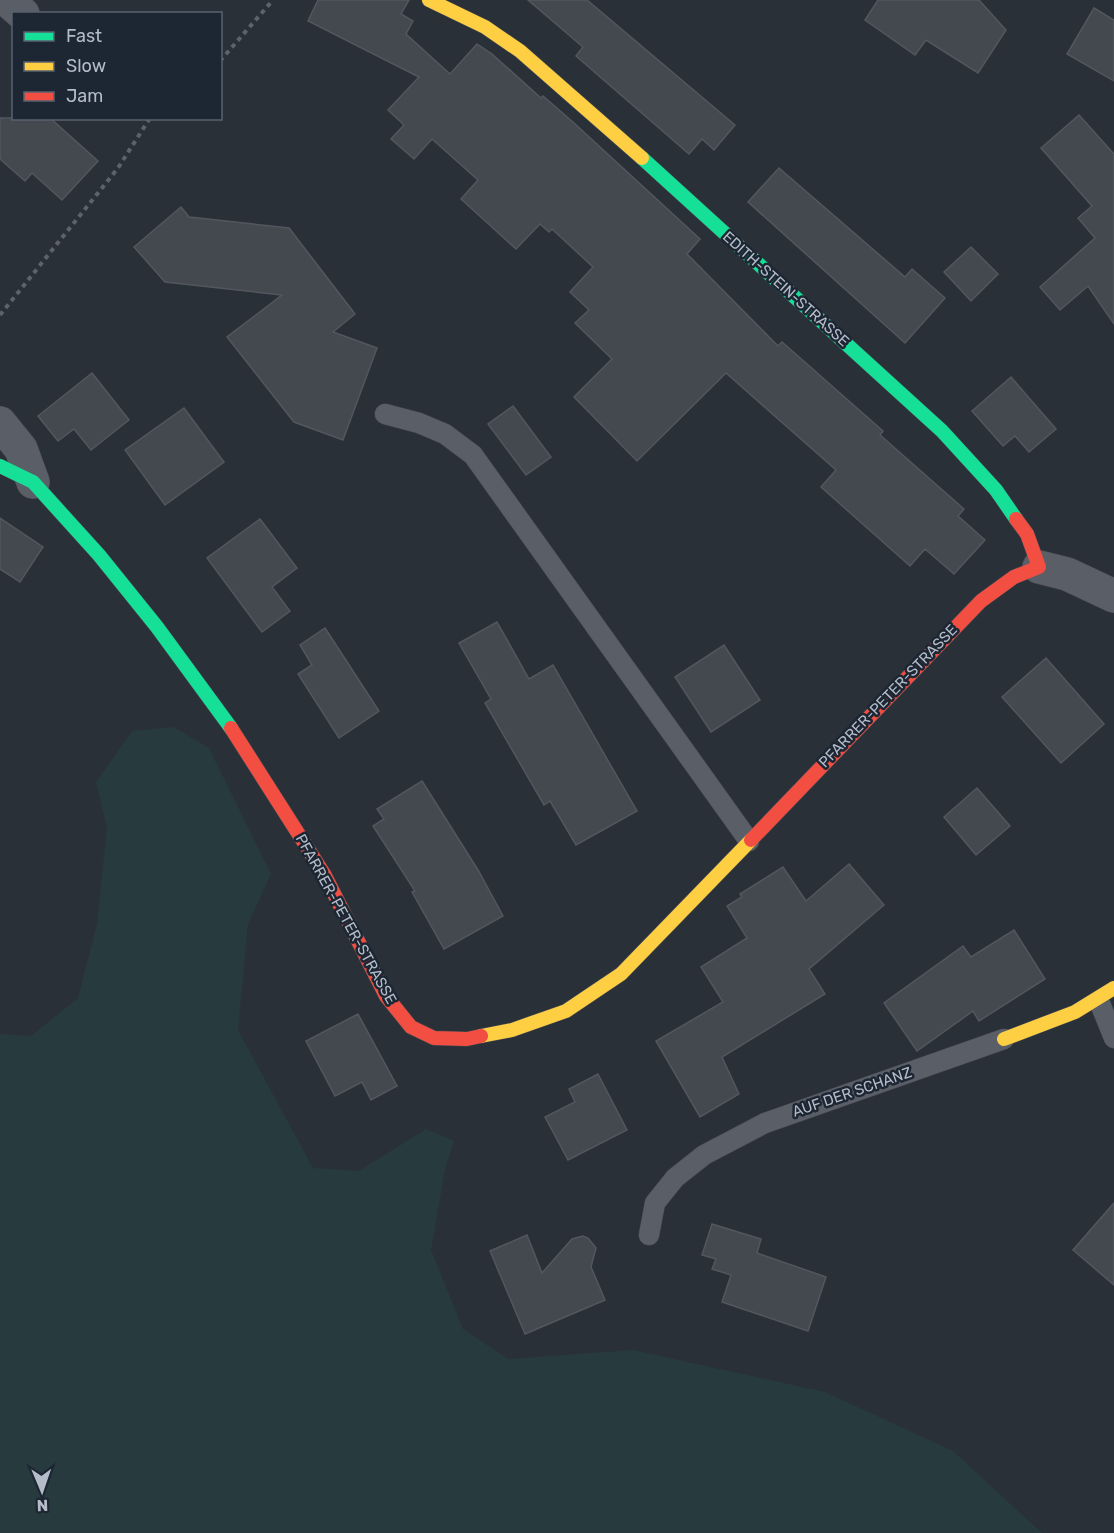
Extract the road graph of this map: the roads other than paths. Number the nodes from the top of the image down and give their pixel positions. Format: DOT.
graph roads {
  1 [pos="7,0"];
  2 [pos="429,0"];
  3 [pos="21,12"];
  4 [pos="386,414"];
  5 [pos="0,423"];
  6 [pos="0,466"];
  7 [pos="33,482"];
  8 [pos="1039,567"];
  9 [pos="1114,596"];
  10 [pos="749,841"];
  11 [pos="1114,988"];
  12 [pos="1098,1001"];
  13 [pos="1114,1038"];
  14 [pos="1004,1039"];
  15 [pos="649,1235"];
  1 -- 3 [label="street"];
  2 -- 8 [label="street, EDITH-STEIN-STRASSE"];
  4 -- 10 [label="lane"];
  5 -- 7 [label="street"];
  6 -- 7 [label="street, PFARRER-PETER-STRASSE"];
  7 -- 10 [label="street, PFARRER-PETER-STRASSE"];
  8 -- 9 [label="street"];
  8 -- 10 [label="street, PFARRER-PETER-STRASSE"];
  11 -- 12 [label="street, AUF DER SCHANZ"];
  12 -- 13 [label="lane"];
  12 -- 14 [label="street, AUF DER SCHANZ"];
  14 -- 15 [label="lane, AUF DER SCHANZ"];
}
